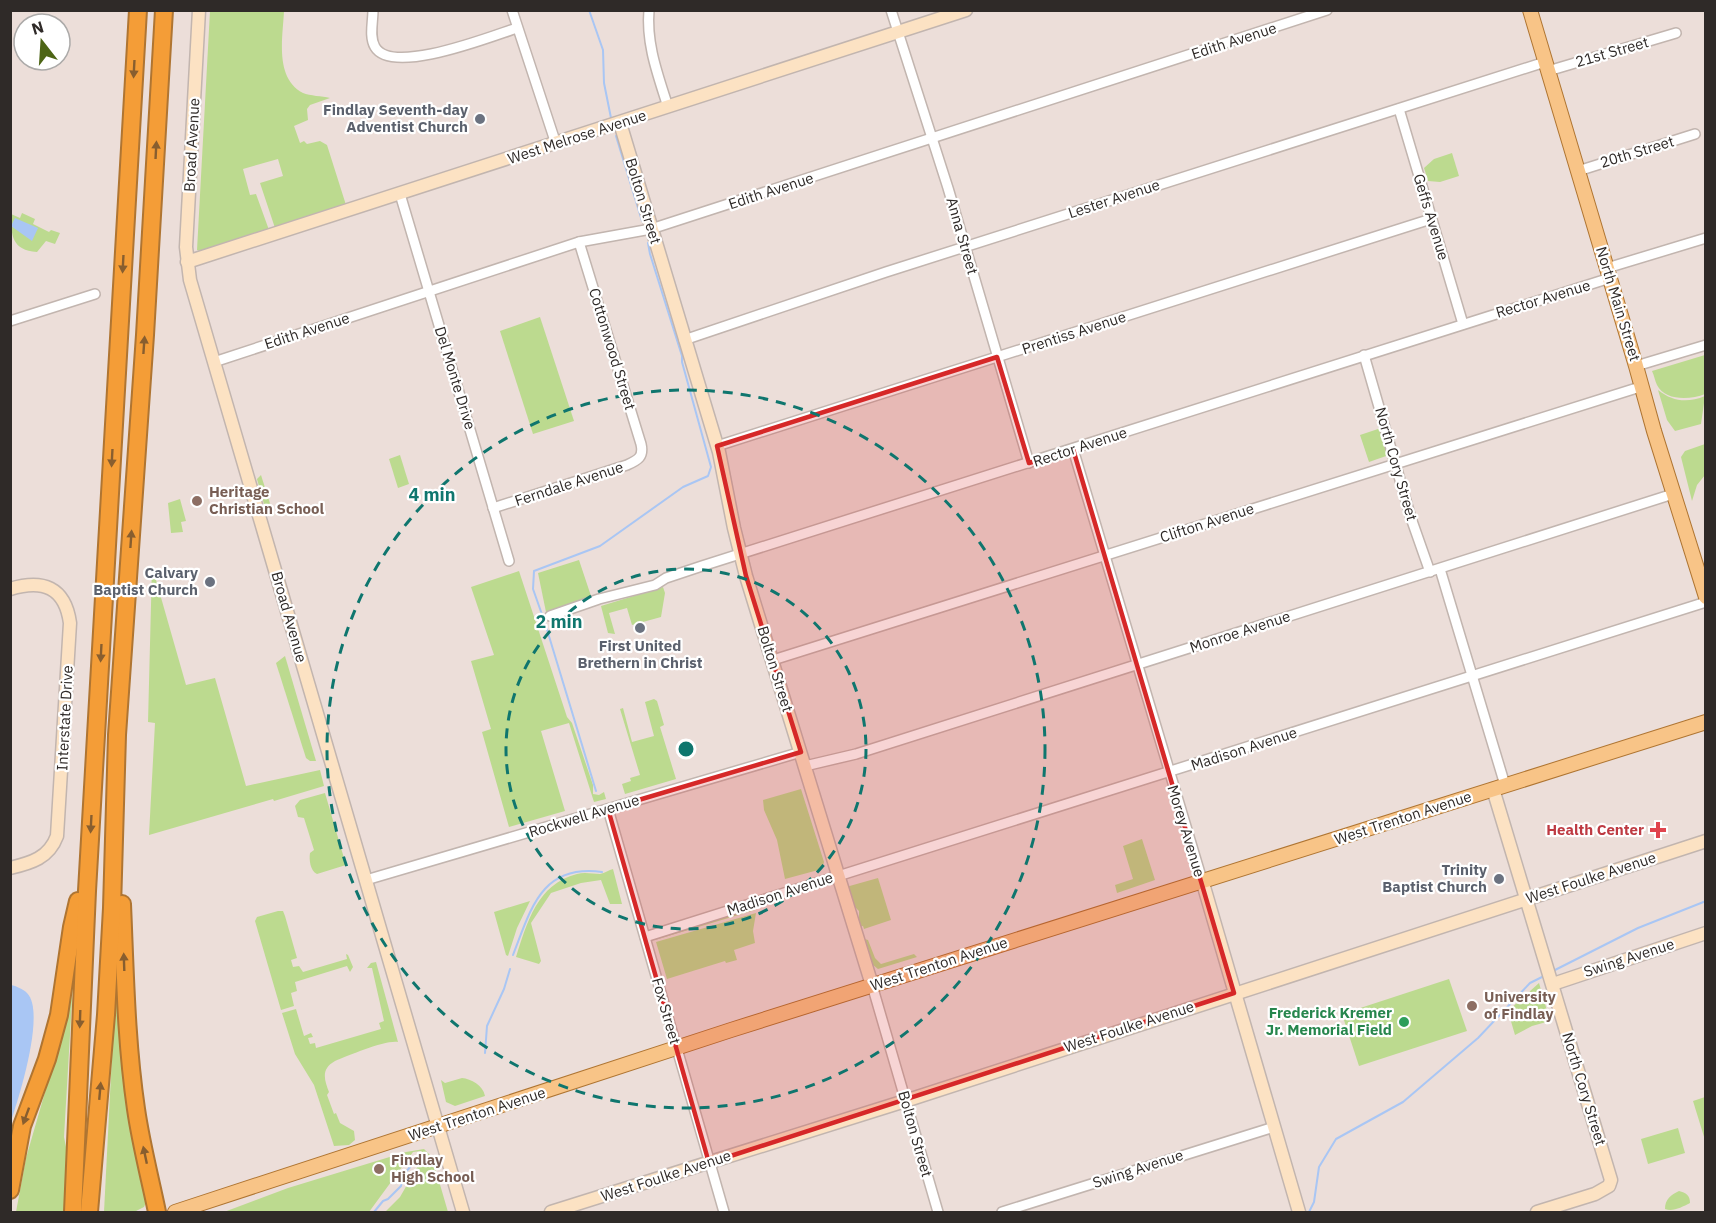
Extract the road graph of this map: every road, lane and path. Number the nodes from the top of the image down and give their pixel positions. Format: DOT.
graph roads {
  1 [pos="138,10"];
  2 [pos="164,10"];
  3 [pos="199,10"];
  4 [pos="373,10"];
  5 [pos="512,10"];
  6 [pos="649,10"];
  7 [pos="891,10"];
  8 [pos="966,10"];
  9 [pos="1327,10"];
  10 [pos="1530,10"];
  11 [pos="517,28"];
  12 [pos="899,32"];
  13 [pos="1676,33"];
  14 [pos="1547,67"];
  15 [pos="668,107"];
  16 [pos="1399,109"];
  17 [pos="620,123"];
  18 [pos="1695,134"];
  19 [pos="932,139"];
  20 [pos="556,144"];
  21 [pos="1578,171"];
  22 [pos="400,194"];
  23 [pos="1431,219"];
  24 [pos="651,230"];
  25 [pos="1706,238"];
  26 [pos="579,242"];
  27 [pos="965,246"];
  28 [pos="187,262"];
  29 [pos="1608,273"];
  30 [pos="429,292"];
  31 [pos="95,294"];
  32 [pos="10,321"];
  33 [pos="1463,324"];
  34 [pos="684,340"];
  35 [pos="1706,345"];
  36 [pos="1364,355"];
  37 [pos="997,357"];
  38 [pos="214,362"];
  39 [pos="1636,366"];
  40 [pos="1640,387"];
  41 [pos="717,446"];
  42 [pos="1072,449"];
  43 [pos="641,455"];
  44 [pos="1397,463"];
  45 [pos="1029,464"];
  46 [pos="1673,494"];
  47 [pos="493,508"];
  48 [pos="740,554"];
  49 [pos="1104,556"];
  50 [pos="509,561"];
  51 [pos="1440,569"];
  52 [pos="1430,572"];
  53 [pos="10,589"];
  54 [pos="1706,597"];
  55 [pos="1706,602"];
  56 [pos="550,616"];
  57 [pos="773,660"];
  58 [pos="1136,665"];
  59 [pos="1472,677"];
  60 [pos="1706,722"];
  61 [pos="117,735"];
  62 [pos="801,752"];
  63 [pos="805,766"];
  64 [pos="1168,772"];
  65 [pos="1499,787"];
  66 [pos="608,809"];
  67 [pos="1706,841"];
  68 [pos="89,856"];
  69 [pos="10,868"];
  70 [pos="838,875"];
  71 [pos="366,880"];
  72 [pos="1202,880"];
  73 [pos="1527,899"];
  74 [pos="1706,933"];
  75 [pos="645,937"];
  76 [pos="1550,976"];
  77 [pos="872,985"];
  78 [pos="1234,993"];
  79 [pos="677,1049"];
  80 [pos="905,1101"];
  81 [pos="439,1126"];
  82 [pos="1274,1126"];
  83 [pos="709,1162"];
  84 [pos="10,1190"];
  85 [pos="74,1212"];
  86 [pos="89,1212"];
  87 [pos="157,1212"];
  88 [pos="175,1212"];
  89 [pos="463,1212"];
  90 [pos="551,1212"];
  91 [pos="724,1212"];
  92 [pos="938,1212"];
  93 [pos="1002,1212"];
  94 [pos="1299,1212"];
  95 [pos="1538,1212"];
  1 -- 68 [label="highway, one-way"];
  61 -- 2 [label="highway, one-way"];
  3 -- 28 [label="street, Broad Avenue"];
  4 -- 11 [label="street"];
  5 -- 11 [label="street"];
  6 -- 15 [label="street"];
  7 -- 12 [label="street, Anna Street"];
  8 -- 12 [label="street, West Melrose Avenue"];
  9 -- 19 [label="street, Edith Avenue"];
  10 -- 14 [label="main road, North Main Street"];
  11 -- 20 [label="street"];
  12 -- 15 [label="street, West Melrose Avenue"];
  12 -- 19 [label="street, Anna Street"];
  13 -- 14 [label="street, 21st Street"];
  14 -- 16 [label="street, Lester Avenue"];
  14 -- 21 [label="main road, North Main Street"];
  15 -- 17 [label="street, West Melrose Avenue"];
  16 -- 23 [label="street, Geffs Avenue"];
  16 -- 27 [label="street, Lester Avenue"];
  17 -- 20 [label="street, West Melrose Avenue"];
  17 -- 24 [label="street, Bolton Street"];
  18 -- 21 [label="street, 20th Street"];
  19 -- 24 [label="street, Edith Avenue"];
  19 -- 27 [label="street, Anna Street"];
  20 -- 22 [label="street, West Melrose Avenue"];
  21 -- 29 [label="main road, North Main Street"];
  22 -- 28 [label="street, West Melrose Avenue"];
  22 -- 30 [label="street, Del Monte Drive"];
  23 -- 33 [label="street, Geffs Avenue"];
  23 -- 37 [label="street, Prentiss Avenue"];
  24 -- 26 [label="street, Edith Avenue"];
  24 -- 34 [label="street, Bolton Street"];
  25 -- 29 [label="street, Rector Avenue"];
  26 -- 30 [label="street, Edith Avenue"];
  26 -- 43 [label="street, Cottonwood Street"];
  27 -- 34 [label="street, Lester Avenue"];
  27 -- 37 [label="street, Anna Street"];
  28 -- 38 [label="street, Broad Avenue"];
  29 -- 33 [label="street, Rector Avenue"];
  29 -- 39 [label="main road, North Main Street"];
  30 -- 38 [label="street, Edith Avenue"];
  30 -- 47 [label="street, Del Monte Drive"];
  31 -- 32 [label="street"];
  33 -- 36 [label="street, Rector Avenue"];
  34 -- 41 [label="street, Bolton Street"];
  35 -- 39 [label="street"];
  36 -- 42 [label="street, Rector Avenue"];
  36 -- 44 [label="street, North Cory Street"];
  37 -- 41 [label="street, Prentiss Avenue"];
  37 -- 45 [label="street, Anna Street"];
  38 -- 71 [label="street, Broad Avenue"];
  39 -- 40 [label="main road, North Main Street"];
  40 -- 44 [label="street, Clifton Avenue"];
  40 -- 46 [label="main road, North Main Street"];
  41 -- 48 [label="street, Bolton Street"];
  42 -- 45 [label="street, Rector Avenue"];
  42 -- 49 [label="street, Morey Avenue"];
  43 -- 47 [label="street, Ferndale Avenue"];
  44 -- 49 [label="street, Clifton Avenue"];
  44 -- 52 [label="street, North Cory Street"];
  45 -- 48 [label="street, Rector Avenue"];
  46 -- 51 [label="street, Monroe Avenue"];
  46 -- 54 [label="main road, North Main Street"];
  47 -- 50 [label="street, Del Monte Drive"];
  48 -- 56 [label="street, Rector Avenue"];
  48 -- 57 [label="street, Bolton Street"];
  49 -- 57 [label="street, Clifton Avenue"];
  49 -- 58 [label="street, Morey Avenue"];
  51 -- 52 [label="street, Monroe Avenue"];
  51 -- 59 [label="street, North Cory Street"];
  52 -- 58 [label="street, Monroe Avenue"];
  53 -- 69 [label="street, Interstate Drive"];
  55 -- 59 [label="street, Madison Avenue"];
  57 -- 62 [label="street, Bolton Street"];
  58 -- 63 [label="street, Monroe Avenue"];
  58 -- 64 [label="street, Morey Avenue"];
  59 -- 64 [label="street, Madison Avenue"];
  59 -- 65 [label="street, North Cory Street"];
  60 -- 65 [label="main road, West Trenton Avenue"];
  86 -- 61 [label="highway, one-way"];
  87 -- 61 [label="highway, one-way"];
  62 -- 63 [label="street, Bolton Street"];
  62 -- 66 [label="street, Rockwell Avenue"];
  63 -- 70 [label="street, Bolton Street"];
  64 -- 70 [label="street, Madison Avenue"];
  64 -- 72 [label="street, Morey Avenue"];
  65 -- 72 [label="main road, West Trenton Avenue"];
  65 -- 73 [label="street, North Cory Street"];
  66 -- 71 [label="street, Rockwell Avenue"];
  66 -- 75 [label="street, Fox Street"];
  67 -- 73 [label="street, West Foulke Avenue"];
  68 -- 84 [label="highway, one-way"];
  68 -- 85 [label="highway, one-way"];
  70 -- 75 [label="street, Madison Avenue"];
  70 -- 77 [label="street, Bolton Street"];
  71 -- 81 [label="street, Broad Avenue"];
  72 -- 77 [label="main road, West Trenton Avenue"];
  72 -- 78 [label="street, Morey Avenue"];
  73 -- 76 [label="street, North Cory Street"];
  73 -- 78 [label="street, West Foulke Avenue"];
  74 -- 76 [label="street, Swing Avenue"];
  75 -- 79 [label="street, Fox Street"];
  76 -- 95 [label="street, North Cory Street"];
  77 -- 79 [label="main road, West Trenton Avenue"];
  77 -- 80 [label="street, Bolton Street"];
  78 -- 80 [label="street, West Foulke Avenue"];
  78 -- 82 [label="street, Morey Avenue"];
  79 -- 81 [label="main road, West Trenton Avenue"];
  79 -- 83 [label="street, Fox Street"];
  80 -- 83 [label="street, West Foulke Avenue"];
  80 -- 92 [label="street, Bolton Street"];
  81 -- 88 [label="main road, West Trenton Avenue"];
  81 -- 89 [label="street, Broad Avenue"];
  82 -- 93 [label="street, Swing Avenue"];
  82 -- 94 [label="street, Morey Avenue"];
  83 -- 90 [label="street, West Foulke Avenue"];
  83 -- 91 [label="street, Fox Street"];
}
